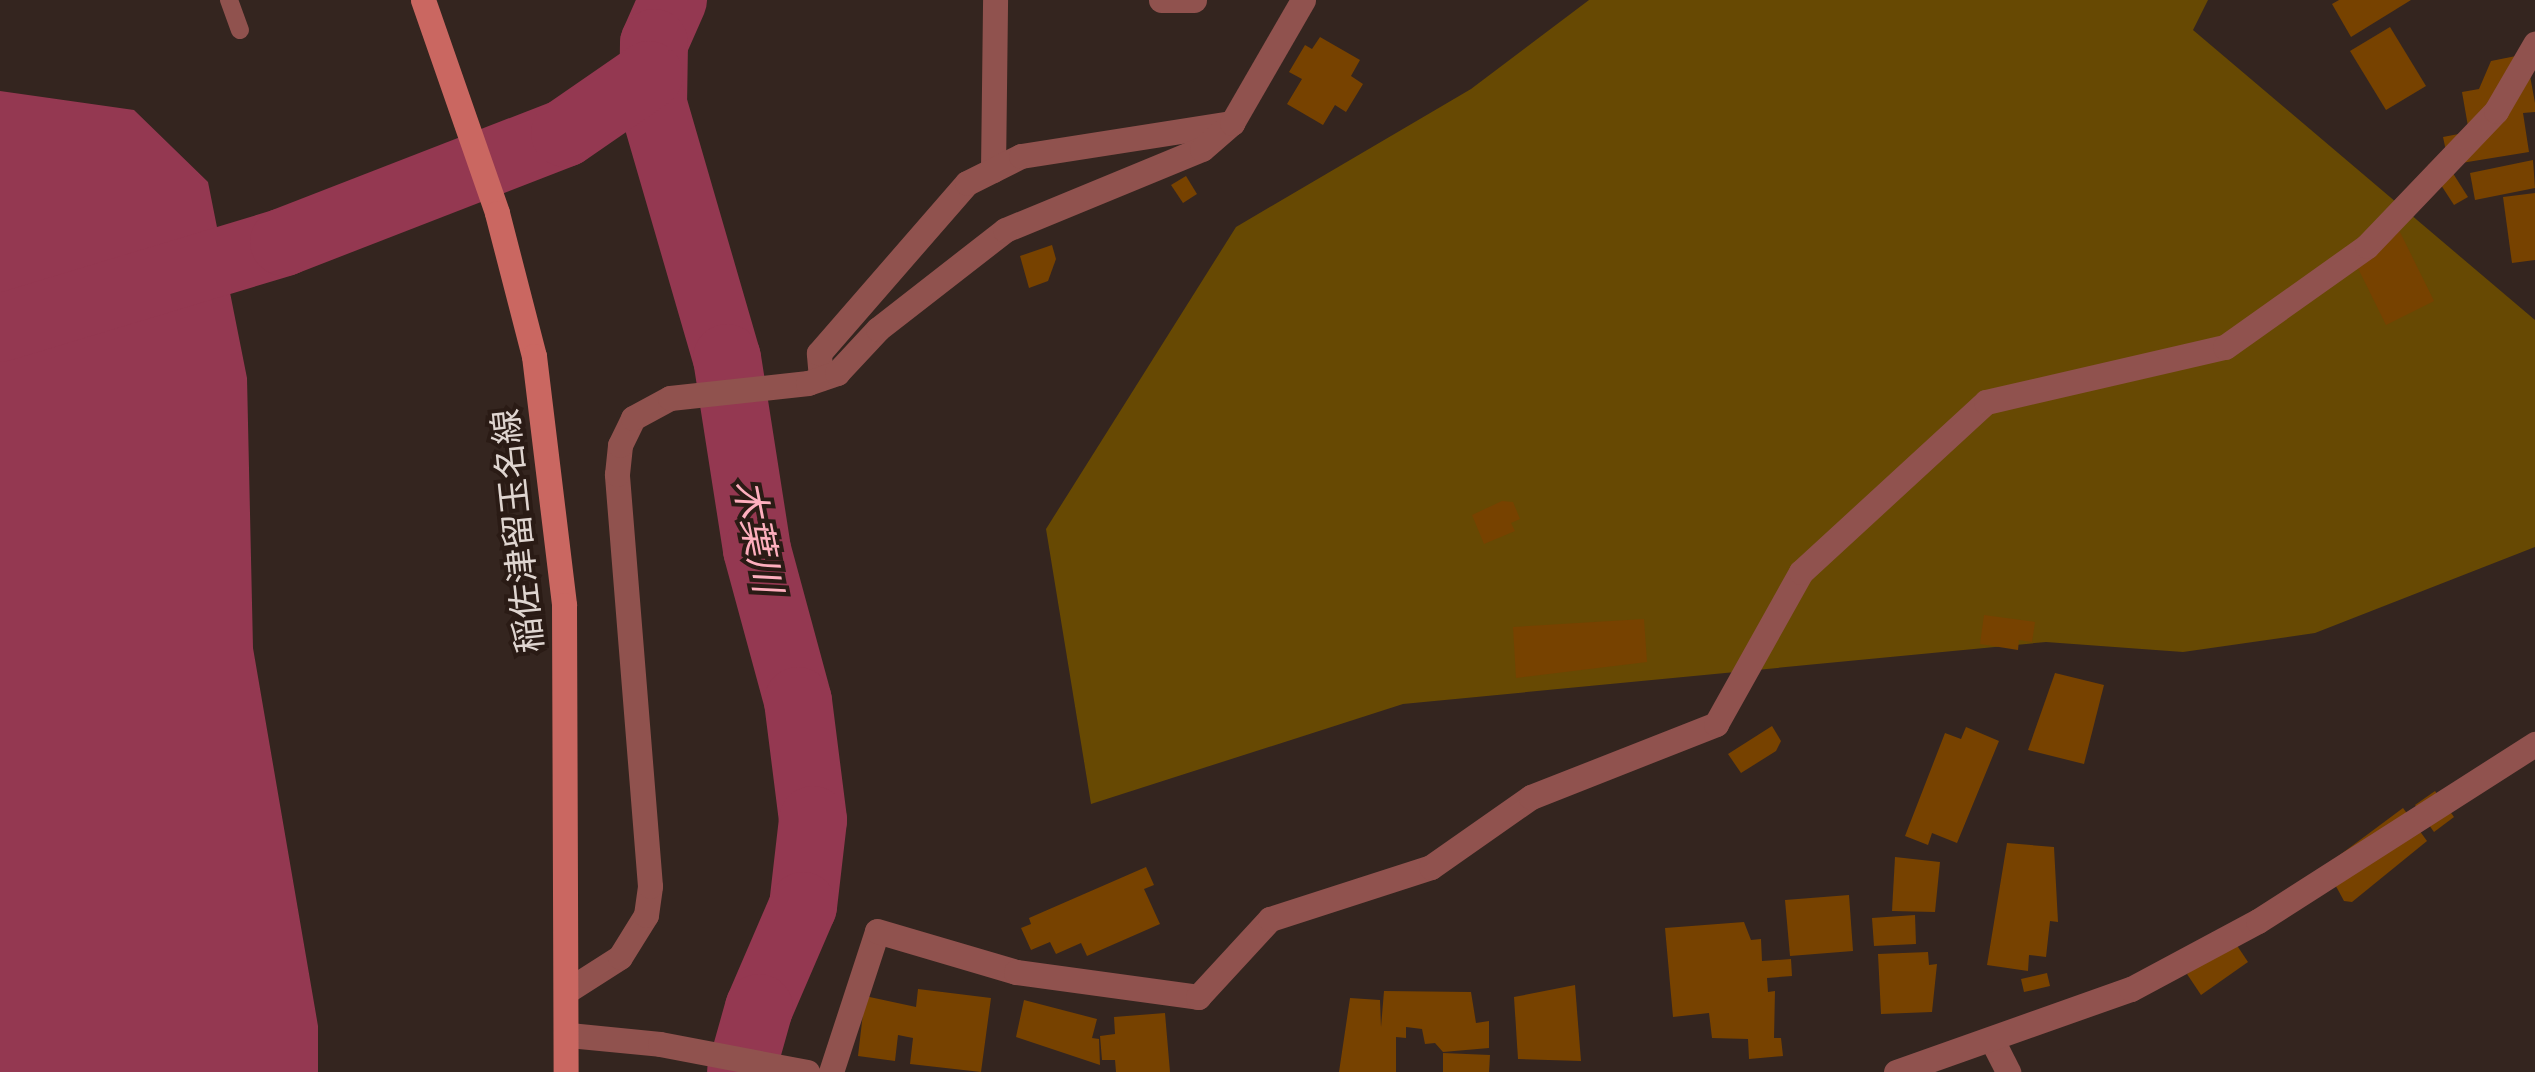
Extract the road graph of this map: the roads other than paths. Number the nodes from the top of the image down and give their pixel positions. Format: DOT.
graph roads {
  1 [pos="229,0"];
  2 [pos="422,0"];
  3 [pos="996,0"];
  4 [pos="1161,0"];
  5 [pos="1194,0"];
  6 [pos="1303,0"];
  7 [pos="240,30"];
  8 [pos="2535,44"];
  9 [pos="1232,123"];
  10 [pos="993,170"];
  11 [pos="814,381"];
  12 [pos="2535,744"];
  13 [pos="570,989"];
  14 [pos="569,1035"];
  15 [pos="1992,1040"];
  16 [pos="566,1072"];
  17 [pos="807,1072"];
  18 [pos="830,1072"];
  19 [pos="1896,1072"];
  20 [pos="2008,1072"];
  1 -- 7 [label="lane"];
  2 -- 13 [label="main road, 稲佐津留玉名線"];
  3 -- 10 [label="street"];
  4 -- 5 [label="street"];
  6 -- 9 [label="street"];
  8 -- 18 [label="street"];
  9 -- 10 [label="street"];
  9 -- 11 [label="street"];
  10 -- 11 [label="street"];
  11 -- 13 [label="street"];
  12 -- 15 [label="street"];
  13 -- 14 [label="main road, 稲佐津留玉名線"];
  14 -- 16 [label="main road, 稲佐津留玉名線"];
  14 -- 17 [label="street"];
  15 -- 19 [label="street"];
  15 -- 20 [label="street"];
}
